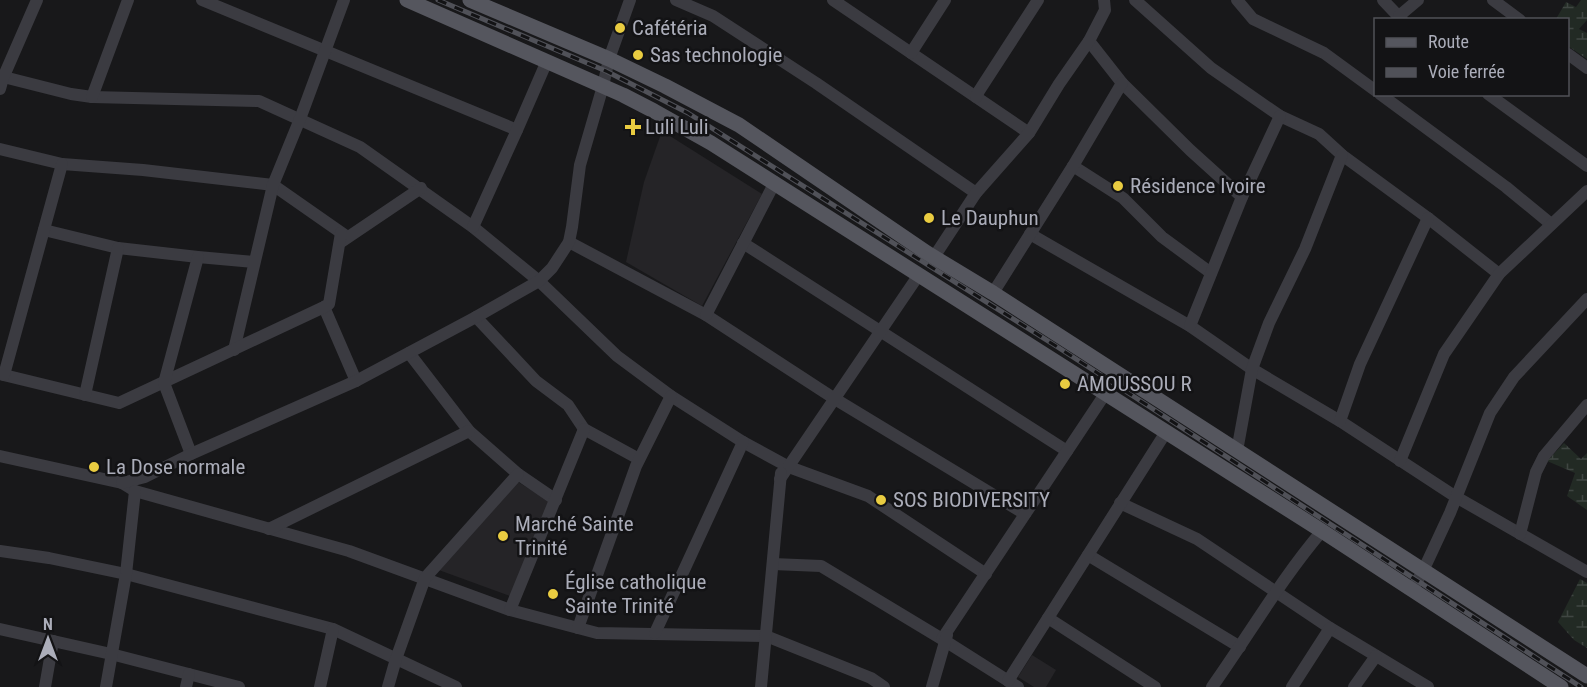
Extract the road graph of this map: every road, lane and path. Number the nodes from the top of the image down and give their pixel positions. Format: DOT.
graph roads {
  1 [pos="37,0"];
  2 [pos="128,0"];
  3 [pos="201,0"];
  4 [pos="344,0"];
  5 [pos="407,0"];
  6 [pos="470,0"];
  7 [pos="630,0"];
  8 [pos="676,0"];
  9 [pos="833,0"];
  10 [pos="945,0"];
  11 [pos="1038,0"];
  12 [pos="1104,0"];
  13 [pos="1135,0"];
  14 [pos="1237,0"];
  15 [pos="1383,0"];
  16 [pos="1418,0"];
  17 [pos="1493,0"];
  18 [pos="1400,18"];
  19 [pos="1517,18"];
  20 [pos="1089,41"];
  21 [pos="576,45"];
  22 [pos="325,51"];
  23 [pos="911,53"];
  24 [pos="1569,55"];
  25 [pos="609,59"];
  26 [pos="547,61"];
  27 [pos="1587,68"];
  28 [pos="566,70"];
  29 [pos="1,81"];
  30 [pos="1122,83"];
  31 [pos="603,86"];
  32 [pos="1374,90"];
  33 [pos="1383,96"];
  34 [pos="1491,96"];
  35 [pos="92,97"];
  36 [pos="976,97"];
  37 [pos="1280,117"];
  38 [pos="300,119"];
  39 [pos="517,130"];
  40 [pos="1029,133"];
  41 [pos="0,149"];
  42 [pos="1342,155"];
  43 [pos="62,164"];
  44 [pos="1073,166"];
  45 [pos="1587,166"];
  46 [pos="775,182"];
  47 [pos="273,185"];
  48 [pos="421,188"];
  49 [pos="1587,191"];
  50 [pos="976,193"];
  51 [pos="1242,197"];
  52 [pos="1428,218"];
  53 [pos="1551,225"];
  54 [pos="473,226"];
  55 [pos="44,230"];
  56 [pos="1030,234"];
  57 [pos="343,238"];
  58 [pos="569,242"];
  59 [pos="743,243"];
  60 [pos="118,248"];
  61 [pos="198,257"];
  62 [pos="934,257"];
  63 [pos="254,262"];
  64 [pos="1211,273"];
  65 [pos="1499,274"];
  66 [pos="918,276"];
  67 [pos="539,281"];
  68 [pos="993,293"];
  69 [pos="1587,299"];
  70 [pos="324,307"];
  71 [pos="706,315"];
  72 [pos="476,317"];
  73 [pos="1190,326"];
  74 [pos="881,331"];
  75 [pos="1062,338"];
  76 [pos="234,350"];
  77 [pos="410,353"];
  78 [pos="1050,359"];
  79 [pos="1252,369"];
  80 [pos="2,375"];
  81 [pos="356,381"];
  82 [pos="164,383"];
  83 [pos="1105,394"];
  84 [pos="85,395"];
  85 [pos="671,396"];
  86 [pos="835,399"];
  87 [pos="1587,405"];
  88 [pos="1340,421"];
  89 [pos="584,429"];
  90 [pos="469,431"];
  91 [pos="1166,432"];
  92 [pos="743,442"];
  93 [pos="1067,451"];
  94 [pos="1237,451"];
  95 [pos="191,454"];
  96 [pos="0,456"];
  97 [pos="639,459"];
  98 [pos="1400,461"];
  99 [pos="785,465"];
  100 [pos="518,474"];
  101 [pos="122,483"];
  102 [pos="135,491"];
  103 [pos="1456,497"];
  104 [pos="556,500"];
  105 [pos="1120,503"];
  106 [pos="1320,505"];
  107 [pos="1025,514"];
  108 [pos="1315,527"];
  109 [pos="268,529"];
  110 [pos="1520,534"];
  111 [pos="0,551"];
  112 [pos="1088,555"];
  113 [pos="772,564"];
  114 [pos="1423,571"];
  115 [pos="1587,572"];
  116 [pos="126,574"];
  117 [pos="986,574"];
  118 [pos="425,578"];
  119 [pos="1412,590"];
  120 [pos="1276,592"];
  121 [pos="510,610"];
  122 [pos="1048,618"];
  123 [pos="578,628"];
  124 [pos="1330,628"];
  125 [pos="0,629"];
  126 [pos="333,629"];
  127 [pos="655,633"];
  128 [pos="766,636"];
  129 [pos="946,636"];
  130 [pos="53,641"];
  131 [pos="1539,645"];
  132 [pos="1240,647"];
  133 [pos="111,654"];
  134 [pos="1376,656"];
  135 [pos="396,659"];
  136 [pos="1527,664"];
  137 [pos="189,674"];
  138 [pos="1587,676"];
  139 [pos="1013,684"];
  140 [pos="45,687"];
  141 [pos="106,687"];
  142 [pos="186,687"];
  143 [pos="239,687"];
  144 [pos="320,687"];
  145 [pos="388,687"];
  146 [pos="456,687"];
  147 [pos="761,687"];
  148 [pos="884,687"];
  149 [pos="932,687"];
  150 [pos="1155,687"];
  151 [pos="1212,687"];
  152 [pos="1292,687"];
  153 [pos="1354,687"];
  154 [pos="1428,687"];
  155 [pos="1561,687"];
  1 -- 29 [label="street"];
  2 -- 35 [label="street"];
  3 -- 22 [label="street"];
  4 -- 22 [label="street"];
  5 -- 26 [label="main road"];
  6 -- 21 [label="main road"];
  7 -- 25 [label="street"];
  8 -- 50 [label="street"];
  9 -- 23 [label="street"];
  10 -- 23 [label="street"];
  11 -- 36 [label="street"];
  12 -- 20 [label="street"];
  13 -- 37 [label="street"];
  14 -- 32 [label="street"];
  15 -- 18 [label="street"];
  16 -- 18 [label="street"];
  17 -- 19 [label="street"];
  20 -- 30 [label="street"];
  20 -- 40 [label="street"];
  21 -- 25 [label="main road"];
  21 -- 28 [label="main road"];
  22 -- 38 [label="street"];
  22 -- 39 [label="street"];
  23 -- 36 [label="street"];
  24 -- 27 [label="street"];
  25 -- 31 [label="street"];
  25 -- 62 [label="main road"];
  26 -- 28 [label="main road"];
  26 -- 39 [label="street"];
  28 -- 31 [label="main road"];
  29 -- 35 [label="street"];
  30 -- 44 [label="street"];
  30 -- 51 [label="street"];
  31 -- 46 [label="main road"];
  31 -- 58 [label="street"];
  33 -- 53 [label="street"];
  34 -- 45 [label="street"];
  35 -- 38 [label="street"];
  36 -- 40 [label="street"];
  37 -- 42 [label="street"];
  37 -- 51 [label="street"];
  38 -- 47 [label="street"];
  38 -- 48 [label="street"];
  39 -- 54 [label="street"];
  40 -- 50 [label="street"];
  41 -- 43 [label="street"];
  42 -- 52 [label="street"];
  42 -- 79 [label="street"];
  43 -- 47 [label="street"];
  43 -- 55 [label="street"];
  44 -- 56 [label="street"];
  44 -- 64 [label="street"];
  46 -- 59 [label="street"];
  46 -- 66 [label="main road"];
  47 -- 57 [label="street"];
  47 -- 63 [label="street"];
  48 -- 54 [label="street"];
  48 -- 57 [label="street"];
  49 -- 53 [label="street"];
  50 -- 62 [label="street"];
  51 -- 64 [label="street"];
  52 -- 65 [label="street"];
  52 -- 88 [label="street"];
  53 -- 65 [label="street"];
  54 -- 67 [label="street"];
  55 -- 60 [label="street"];
  55 -- 80 [label="street"];
  56 -- 68 [label="street"];
  56 -- 73 [label="street"];
  57 -- 70 [label="street"];
  58 -- 67 [label="street"];
  58 -- 71 [label="street"];
  59 -- 71 [label="street"];
  59 -- 74 [label="street"];
  60 -- 61 [label="street"];
  60 -- 84 [label="street"];
  61 -- 63 [label="street"];
  61 -- 82 [label="street"];
  62 -- 68 [label="main road"];
  63 -- 76 [label="street"];
  64 -- 73 [label="street"];
  65 -- 98 [label="street"];
  66 -- 74 [label="street"];
  66 -- 78 [label="main road"];
  67 -- 72 [label="street"];
  67 -- 85 [label="street"];
  68 -- 75 [label="main road"];
  69 -- 103 [label="street"];
  70 -- 76 [label="street"];
  70 -- 81 [label="street"];
  71 -- 86 [label="street"];
  72 -- 77 [label="street"];
  72 -- 89 [label="street"];
  73 -- 79 [label="street"];
  74 -- 86 [label="street"];
  74 -- 93 [label="street"];
  75 -- 78 [label="main road"];
  75 -- 94 [label="main road"];
  76 -- 82 [label="street"];
  77 -- 81 [label="street"];
  77 -- 90 [label="street"];
  78 -- 83 [label="main road"];
  79 -- 88 [label="street"];
  79 -- 94 [label="street"];
  80 -- 84 [label="street"];
  81 -- 95 [label="street"];
  82 -- 84 [label="street"];
  82 -- 95 [label="street"];
  83 -- 91 [label="main road"];
  83 -- 93 [label="street"];
  85 -- 92 [label="street"];
  85 -- 97 [label="street"];
  86 -- 99 [label="street"];
  86 -- 107 [label="street"];
  87 -- 110 [label="street"];
  88 -- 98 [label="street"];
  89 -- 97 [label="street"];
  89 -- 104 [label="street"];
  90 -- 100 [label="street"];
  90 -- 109 [label="street"];
  91 -- 105 [label="street"];
  91 -- 108 [label="main road"];
  92 -- 99 [label="street"];
  92 -- 127 [label="street"];
  93 -- 107 [label="street"];
  94 -- 106 [label="main road"];
  95 -- 101 [label="street"];
  96 -- 101 [label="street"];
  97 -- 123 [label="street"];
  98 -- 103 [label="street"];
  99 -- 113 [label="street"];
  99 -- 117 [label="street"];
  100 -- 104 [label="street"];
  100 -- 118 [label="street"];
  101 -- 102 [label="street"];
  102 -- 109 [label="street"];
  102 -- 116 [label="street"];
  103 -- 110 [label="street"];
  103 -- 114 [label="street"];
  104 -- 121 [label="street"];
  105 -- 112 [label="street"];
  105 -- 120 [label="street"];
  106 -- 108 [label="main road"];
  106 -- 114 [label="main road"];
  107 -- 117 [label="street"];
  108 -- 119 [label="main road"];
  108 -- 120 [label="street"];
  109 -- 118 [label="street"];
  110 -- 115 [label="street"];
  111 -- 116 [label="street"];
  112 -- 122 [label="street"];
  112 -- 132 [label="street"];
  113 -- 128 [label="street"];
  113 -- 129 [label="street"];
  114 -- 119 [label="street"];
  114 -- 131 [label="main road"];
  116 -- 126 [label="street"];
  116 -- 133 [label="street"];
  117 -- 129 [label="street"];
  118 -- 121 [label="street"];
  118 -- 135 [label="street"];
  119 -- 136 [label="main road"];
  120 -- 124 [label="street"];
  120 -- 132 [label="street"];
  121 -- 123 [label="street"];
  122 -- 139 [label="street"];
  122 -- 150 [label="street"];
  123 -- 127 [label="street"];
  124 -- 134 [label="street"];
  124 -- 152 [label="street"];
  125 -- 130 [label="street"];
  126 -- 135 [label="street"];
  126 -- 144 [label="street"];
  127 -- 128 [label="street"];
  128 -- 147 [label="street"];
  128 -- 148 [label="street"];
  129 -- 139 [label="street"];
  129 -- 149 [label="street"];
  130 -- 133 [label="street"];
  130 -- 140 [label="street"];
  131 -- 136 [label="main road"];
  131 -- 138 [label="main road"];
  132 -- 151 [label="street"];
  133 -- 137 [label="street"];
  133 -- 141 [label="street"];
  134 -- 153 [label="street"];
  134 -- 154 [label="street"];
  135 -- 145 [label="street"];
  135 -- 146 [label="street"];
  136 -- 155 [label="main road"];
  137 -- 142 [label="street"];
  137 -- 143 [label="street"];
}
